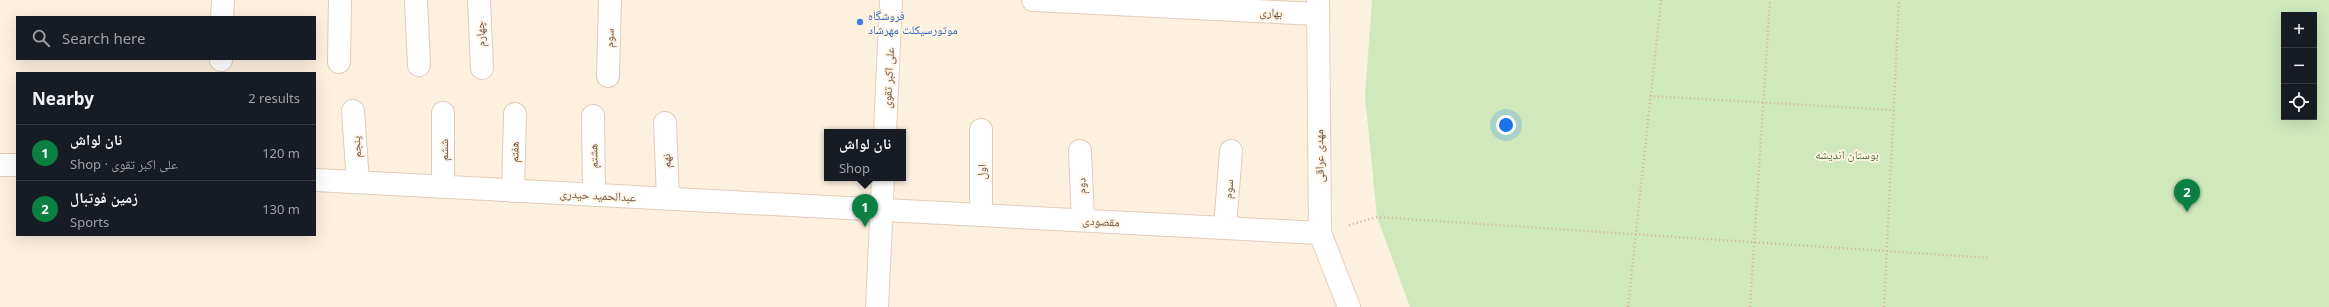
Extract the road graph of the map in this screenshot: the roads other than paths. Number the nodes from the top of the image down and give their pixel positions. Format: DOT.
graph roads {
  1 [pos="223,0"];
  2 [pos="340,0"];
  3 [pos="416,0"];
  4 [pos="479,0"];
  5 [pos="610,0"];
  6 [pos="891,0"];
  7 [pos="1033,0"];
  8 [pos="1234,5"];
  9 [pos="1317,7"];
  10 [pos="222,16"];
  11 [pos="339,62"];
  12 [pos="419,66"];
  13 [pos="482,68"];
  14 [pos="608,76"];
  15 [pos="353,111"];
  16 [pos="443,113"];
  17 [pos="515,114"];
  18 [pos="592,116"];
  19 [pos="665,123"];
  20 [pos="885,129"];
  21 [pos="981,130"];
  22 [pos="1080,151"];
  23 [pos="1231,151"];
  24 [pos="0,165"];
  25 [pos="16,165"];
  26 [pos="316,180"];
  27 [pos="883,181"];
  28 [pos="358,182"];
  29 [pos="444,187"];
  30 [pos="513,191"];
  31 [pos="594,195"];
  32 [pos="668,198"];
  33 [pos="882,210"];
  34 [pos="981,215"];
  35 [pos="1083,220"];
  36 [pos="1225,227"];
  37 [pos="1320,233"];
  38 [pos="877,307"];
  39 [pos="1350,307"];
  1 -- 10 [label="street"];
  2 -- 11 [label="street"];
  3 -- 12 [label="street"];
  4 -- 13 [label="street, چهارم"];
  5 -- 14 [label="street, سوم"];
  6 -- 20 [label="street, علی اکبر تقوی"];
  7 -- 8 [label="street, بهاری"];
  8 -- 9 [label="street, بهاری"];
  9 -- 37 [label="street, مهدی عراقی"];
  15 -- 28 [label="street, پنجم"];
  16 -- 29 [label="street, ششم"];
  17 -- 30 [label="street, هفتم"];
  18 -- 31 [label="street, هشتم"];
  19 -- 32 [label="street, نهم"];
  21 -- 34 [label="street, اول"];
  22 -- 35 [label="street, دوم"];
  23 -- 36 [label="street, سوم"];
  24 -- 25 [label="street"];
  26 -- 28 [label="street, عبدالحمید حیدری"];
  27 -- 33 [label="street"];
  28 -- 29 [label="street, عبدالحمید حیدری"];
  29 -- 30 [label="street, عبدالحمید حیدری"];
  30 -- 31 [label="street, عبدالحمید حیدری"];
  31 -- 32 [label="street, عبدالحمید حیدری"];
  32 -- 33 [label="street, عبدالحمید حیدری"];
  33 -- 34 [label="street, مقصودی"];
  33 -- 38 [label="street"];
  34 -- 35 [label="street, مقصودی"];
  35 -- 36 [label="street, مقصودی"];
  36 -- 37 [label="street, مقصودی"];
  37 -- 39 [label="street, مهدی عراقی"];
}
